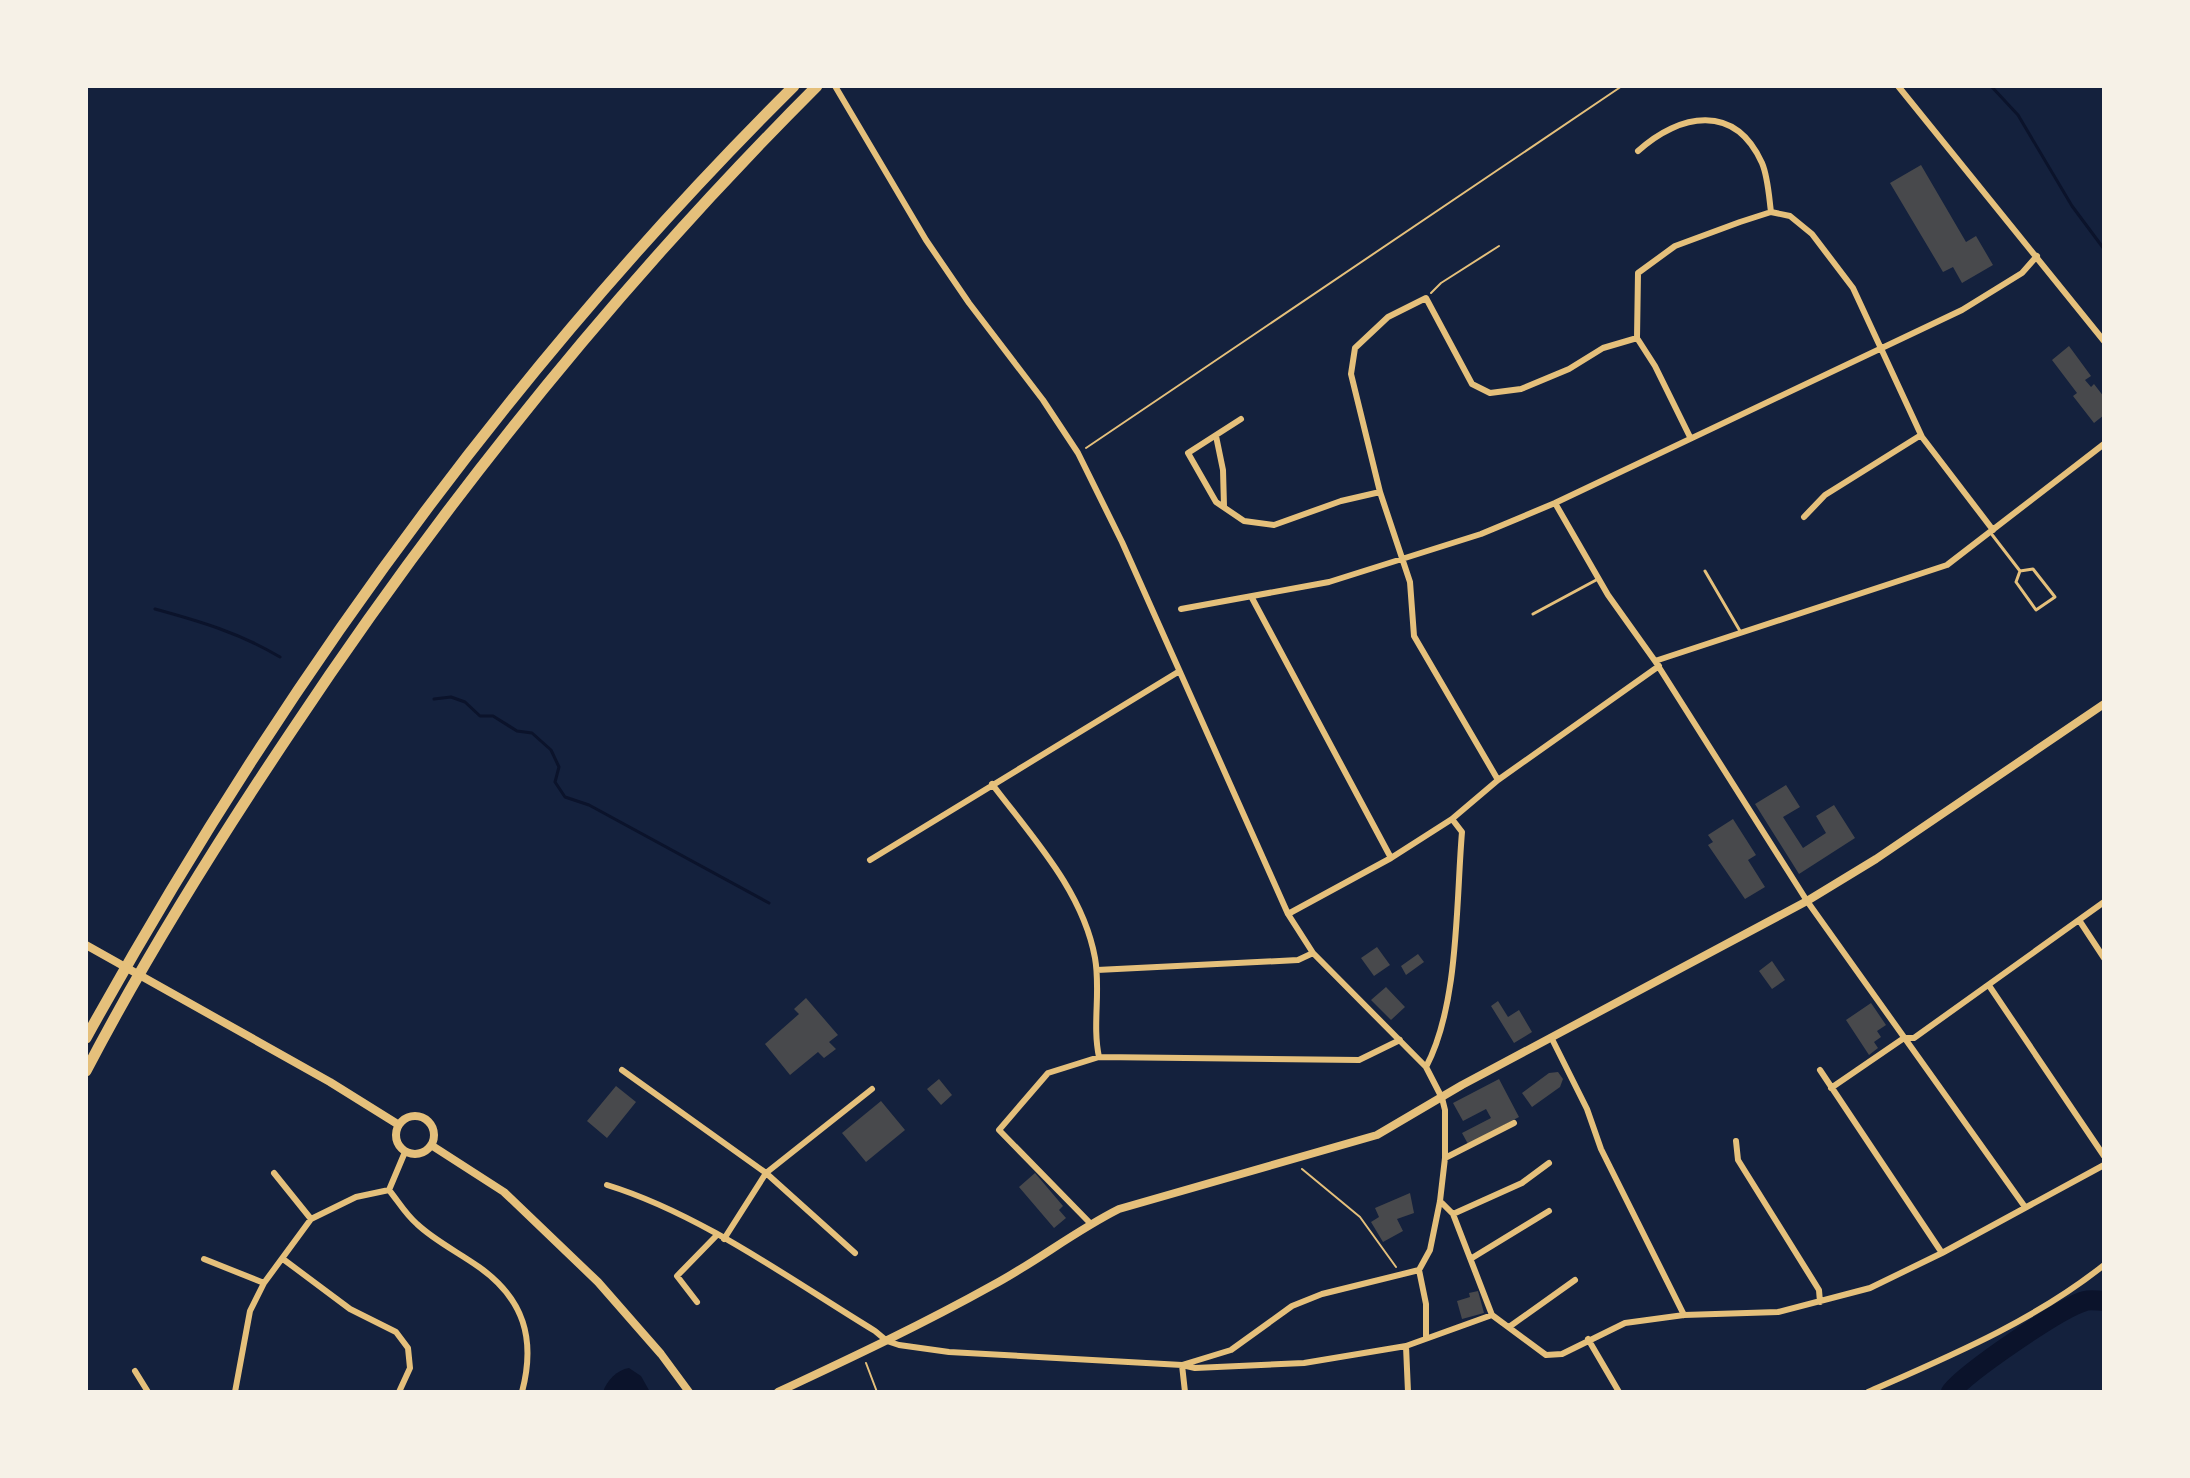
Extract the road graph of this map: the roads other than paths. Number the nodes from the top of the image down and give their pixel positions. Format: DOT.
graph roads {
  1 [pos="794,86"];
  2 [pos="817,86"];
  3 [pos="835,86"];
  4 [pos="1898,86"];
  5 [pos="1638,151"];
  6 [pos="1771,212"];
  7 [pos="2037,256"];
  8 [pos="1637,338"];
  9 [pos="2104,341"];
  10 [pos="1881,346"];
  11 [pos="1241,419"];
  12 [pos="1921,435"];
  13 [pos="1216,436"];
  14 [pos="1690,437"];
  15 [pos="2104,444"];
  16 [pos="1380,492"];
  17 [pos="1555,503"];
  18 [pos="1224,506"];
  19 [pos="1804,517"];
  20 [pos="1992,531"];
  21 [pos="1403,561"];
  22 [pos="1705,571"];
  23 [pos="2020,571"];
  24 [pos="1598,579"];
  25 [pos="1252,598"];
  26 [pos="1181,609"];
  27 [pos="1533,614"];
  28 [pos="1740,631"];
  29 [pos="1657,664"];
  30 [pos="1178,672"];
  31 [pos="2104,704"];
  32 [pos="1498,780"];
  33 [pos="992,784"];
  34 [pos="1452,819"];
  35 [pos="1391,858"];
  36 [pos="870,860"];
  37 [pos="1807,901"];
  38 [pos="2104,902"];
  39 [pos="1288,914"];
  40 [pos="2079,920"];
  41 [pos="86,945"];
  42 [pos="1313,953"];
  43 [pos="2104,958"];
  44 [pos="1097,970"];
  45 [pos="1990,987"];
  46 [pos="1551,1037"];
  47 [pos="86,1038"];
  48 [pos="1904,1038"];
  49 [pos="1400,1040"];
  50 [pos="1099,1057"];
  51 [pos="1426,1067"];
  52 [pos="622,1070"];
  53 [pos="1820,1070"];
  54 [pos="86,1071"];
  55 [pos="1831,1088"];
  56 [pos="872,1089"];
  57 [pos="1442,1098"];
  58 [pos="1514,1123"];
  59 [pos="399,1125"];
  60 [pos="1736,1141"];
  61 [pos="431,1145"];
  62 [pos="405,1152"];
  63 [pos="2104,1156"];
  64 [pos="1445,1158"];
  65 [pos="1549,1163"];
  66 [pos="2104,1165"];
  67 [pos="274,1173"];
  68 [pos="766,1173"];
  69 [pos="607,1185"];
  70 [pos="389,1190"];
  71 [pos="1440,1201"];
  72 [pos="2025,1207"];
  73 [pos="1549,1211"];
  74 [pos="1453,1214"];
  75 [pos="311,1219"];
  76 [pos="1090,1223"];
  77 [pos="720,1237"];
  78 [pos="855,1253"];
  79 [pos="1942,1253"];
  80 [pos="1472,1258"];
  81 [pos="204,1259"];
  82 [pos="283,1259"];
  83 [pos="2104,1265"];
  84 [pos="1419,1270"];
  85 [pos="1575,1280"];
  86 [pos="264,1283"];
  87 [pos="697,1302"];
  88 [pos="1820,1302"];
  89 [pos="1492,1315"];
  90 [pos="1684,1315"];
  91 [pos="1509,1327"];
  92 [pos="1426,1337"];
  93 [pos="1588,1339"];
  94 [pos="887,1341"];
  95 [pos="1406,1346"];
  96 [pos="1182,1365"];
  97 [pos="135,1371"];
  98 [pos="148,1392"];
  99 [pos="235,1392"];
  100 [pos="399,1392"];
  101 [pos="522,1392"];
  102 [pos="689,1392"];
  103 [pos="778,1392"];
  104 [pos="1185,1392"];
  105 [pos="1408,1392"];
  106 [pos="1619,1392"];
  107 [pos="1868,1392"];
  1 -- 47 [label="highway"];
  2 -- 54 [label="highway"];
  3 -- 30 [label="street"];
  4 -- 7 [label="street"];
  5 -- 6 [label="street"];
  6 -- 8 [label="street"];
  6 -- 10 [label="street"];
  7 -- 9 [label="street"];
  7 -- 10 [label="street"];
  8 -- 14 [label="street"];
  8 -- 16 [label="street"];
  10 -- 12 [label="street"];
  10 -- 14 [label="street"];
  11 -- 13 [label="street"];
  12 -- 19 [label="street"];
  12 -- 20 [label="street"];
  13 -- 18 [label="street"];
  13 -- 18 [label="street"];
  14 -- 17 [label="street"];
  15 -- 20 [label="street"];
  16 -- 18 [label="street"];
  16 -- 21 [label="street"];
  17 -- 21 [label="street"];
  17 -- 24 [label="street"];
  20 -- 23 [label="lane"];
  20 -- 28 [label="street"];
  21 -- 25 [label="street"];
  21 -- 32 [label="street"];
  22 -- 28 [label="lane"];
  23 -- 23 [label="lane"];
  24 -- 27 [label="lane"];
  24 -- 29 [label="street"];
  25 -- 26 [label="street"];
  25 -- 35 [label="street"];
  28 -- 29 [label="street"];
  29 -- 32 [label="street"];
  29 -- 37 [label="street"];
  30 -- 33 [label="street"];
  30 -- 39 [label="street"];
  31 -- 37 [label="street"];
  32 -- 34 [label="street"];
  33 -- 36 [label="street"];
  33 -- 44 [label="street"];
  34 -- 35 [label="street"];
  34 -- 51 [label="street"];
  35 -- 39 [label="street"];
  37 -- 46 [label="street"];
  37 -- 48 [label="street"];
  38 -- 40 [label="street"];
  39 -- 42 [label="street"];
  40 -- 43 [label="street"];
  40 -- 45 [label="street"];
  41 -- 59 [label="street"];
  42 -- 44 [label="street"];
  42 -- 49 [label="street"];
  44 -- 50 [label="street"];
  45 -- 48 [label="street"];
  45 -- 63 [label="street"];
  46 -- 57 [label="street"];
  46 -- 90 [label="street"];
  48 -- 55 [label="street"];
  48 -- 72 [label="street"];
  49 -- 50 [label="street"];
  49 -- 51 [label="street"];
  50 -- 76 [label="street"];
  51 -- 57 [label="street"];
  52 -- 68 [label="street"];
  53 -- 55 [label="street"];
  55 -- 79 [label="street"];
  56 -- 68 [label="street"];
  57 -- 64 [label="street"];
  57 -- 76 [label="street"];
  58 -- 64 [label="street"];
  59 -- 61 [label="street"];
  59 -- 62 [label="street"];
  60 -- 88 [label="street"];
  61 -- 62 [label="street"];
  61 -- 102 [label="street"];
  62 -- 70 [label="street"];
  64 -- 71 [label="street"];
  65 -- 74 [label="street"];
  66 -- 72 [label="street"];
  67 -- 75 [label="street"];
  68 -- 77 [label="street"];
  68 -- 78 [label="street"];
  69 -- 77 [label="street"];
  70 -- 75 [label="street"];
  70 -- 101 [label="street"];
  71 -- 74 [label="street"];
  71 -- 84 [label="street"];
  72 -- 79 [label="street"];
  73 -- 80 [label="street"];
  74 -- 80 [label="street"];
  75 -- 82 [label="street"];
  76 -- 94 [label="street"];
  77 -- 87 [label="street"];
  77 -- 94 [label="street"];
  79 -- 88 [label="street"];
  80 -- 89 [label="street"];
  81 -- 86 [label="street"];
  82 -- 86 [label="street"];
  82 -- 100 [label="street"];
  83 -- 107 [label="street"];
  84 -- 92 [label="street"];
  84 -- 96 [label="street"];
  85 -- 91 [label="street"];
  86 -- 99 [label="street"];
  88 -- 90 [label="street"];
  89 -- 91 [label="street"];
  89 -- 92 [label="street"];
  90 -- 93 [label="street"];
  91 -- 93 [label="street"];
  92 -- 95 [label="street"];
  93 -- 106 [label="street"];
  94 -- 96 [label="street"];
  94 -- 103 [label="street"];
  95 -- 96 [label="street"];
  95 -- 105 [label="street"];
  96 -- 104 [label="street"];
  97 -- 98 [label="street"];
}
